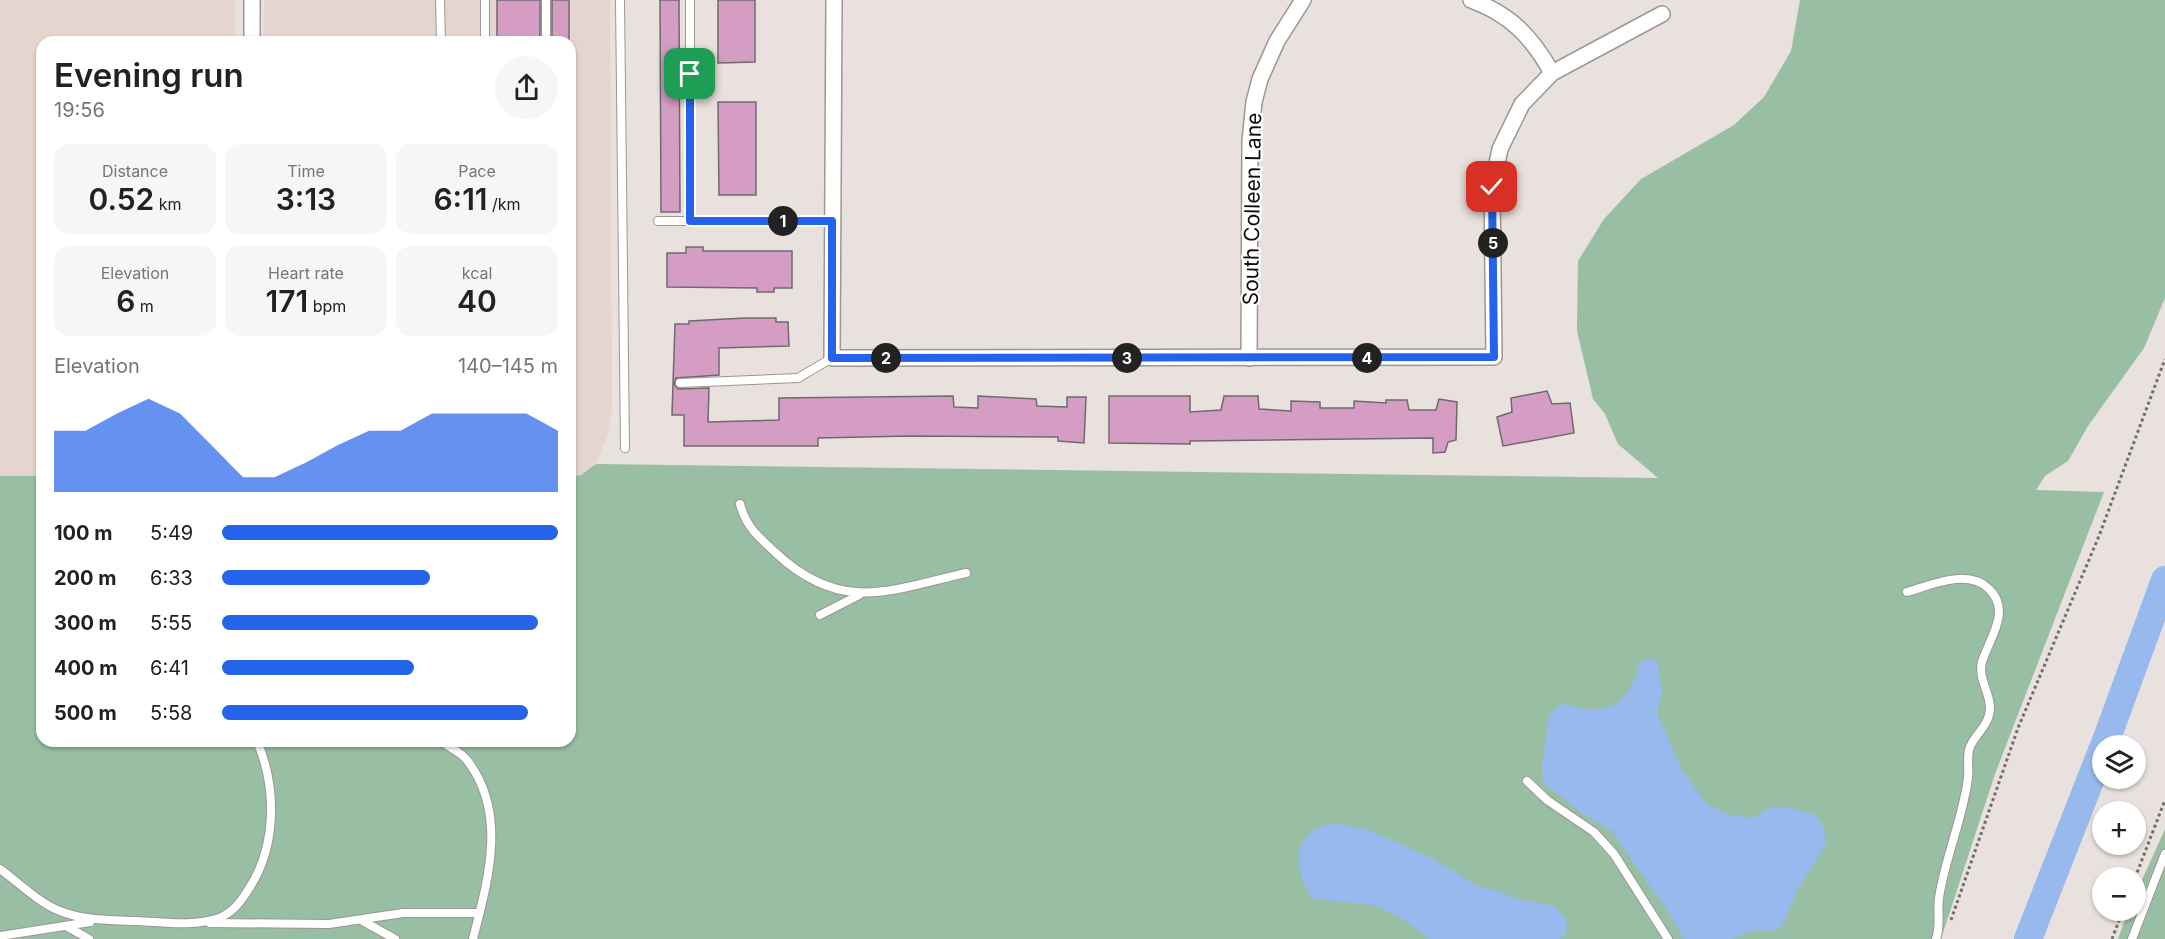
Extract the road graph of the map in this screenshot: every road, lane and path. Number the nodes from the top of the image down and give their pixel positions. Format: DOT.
graph roads {
  1 [pos="252,0"];
  2 [pos="440,0"];
  3 [pos="485,0"];
  4 [pos="546,0"];
  5 [pos="620,0"];
  6 [pos="690,0"];
  7 [pos="834,0"];
  8 [pos="1303,0"];
  9 [pos="1471,0"];
  10 [pos="1662,14"];
  11 [pos="252,36"];
  12 [pos="441,36"];
  13 [pos="485,36"];
  14 [pos="546,36"];
  15 [pos="1552,73"];
  16 [pos="658,221"];
  17 [pos="690,221"];
  18 [pos="832,221"];
  19 [pos="832,358"];
  20 [pos="1249,358"];
  21 [pos="2165,359"];
  22 [pos="680,383"];
  23 [pos="625,448"];
  24 [pos="740,504"];
  25 [pos="966,573"];
  26 [pos="1906,592"];
  27 [pos="859,595"];
  28 [pos="820,615"];
  29 [pos="259,747"];
  30 [pos="449,747"];
  31 [pos="1527,781"];
  32 [pos="2165,800"];
  33 [pos="2165,854"];
  34 [pos="2139,867"];
  35 [pos="0,869"];
  36 [pos="479,913"];
  37 [pos="103,920"];
  38 [pos="359,920"];
  39 [pos="2119,921"];
  40 [pos="196,923"];
  41 [pos="66,926"];
  42 [pos="0,936"];
  43 [pos="1937,936"];
  44 [pos="89,939"];
  45 [pos="395,939"];
  46 [pos="472,939"];
  47 [pos="1668,939"];
  48 [pos="2112,939"];
  49 [pos="2132,939"];
  1 -- 11 [label="street"];
  2 -- 12 [label="lane"];
  3 -- 13 [label="lane"];
  4 -- 14 [label="lane"];
  5 -- 23 [label="lane"];
  6 -- 17 [label="lane"];
  7 -- 18 [label="street"];
  8 -- 20 [label="street, South Colleen Lane"];
  9 -- 15 [label="street"];
  10 -- 15 [label="street"];
  15 -- 20 [label="street"];
  16 -- 17 [label="lane"];
  17 -- 18 [label="lane"];
  18 -- 19 [label="street"];
  19 -- 20 [label="street"];
  19 -- 22 [label="lane"];
  21 -- 43 [label="path"];
  24 -- 27 [label="lane"];
  25 -- 27 [label="lane"];
  26 -- 43 [label="lane"];
  27 -- 28 [label="lane"];
  29 -- 40 [label="lane"];
  30 -- 36 [label="lane"];
  31 -- 47 [label="lane"];
  32 -- 34 [label="path"];
  33 -- 49 [label="lane"];
  35 -- 37 [label="lane"];
  36 -- 38 [label="lane"];
  36 -- 46 [label="lane"];
  37 -- 40 [label="lane"];
  37 -- 41 [label="lane"];
  38 -- 40 [label="lane"];
  38 -- 45 [label="lane"];
  39 -- 48 [label="path"];
  41 -- 42 [label="lane"];
  41 -- 44 [label="lane"];
}
